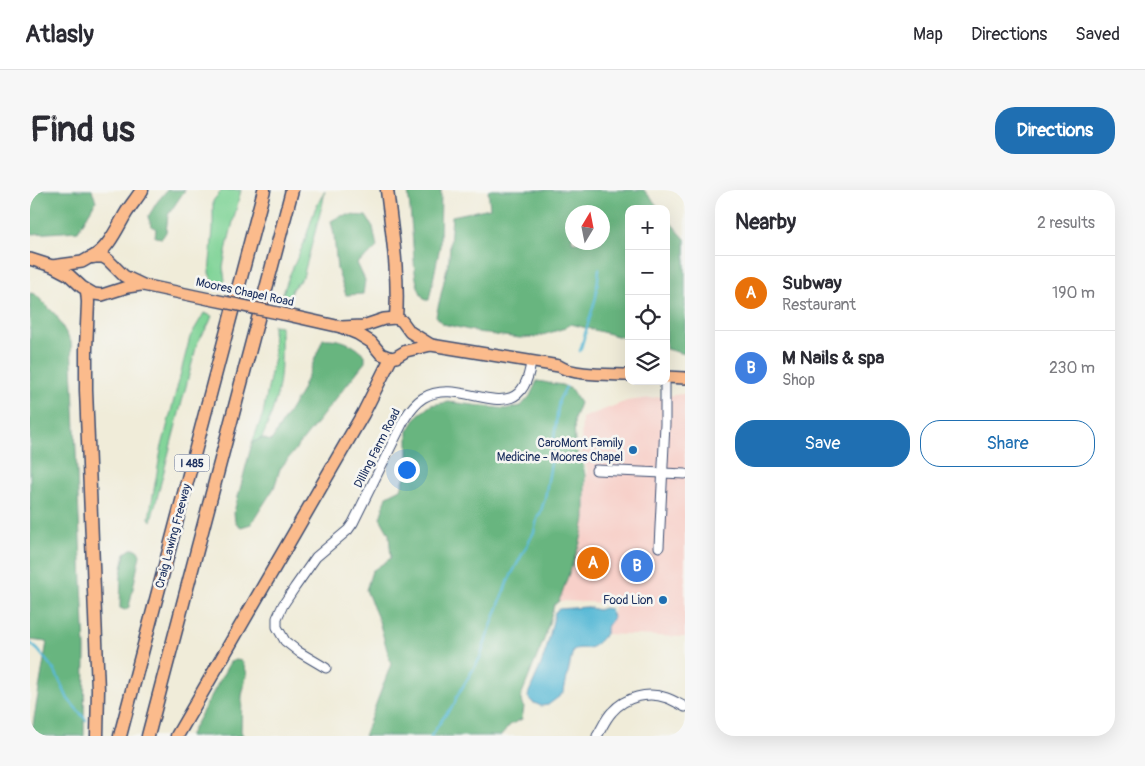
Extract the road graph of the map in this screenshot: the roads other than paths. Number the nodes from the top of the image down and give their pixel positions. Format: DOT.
graph roads {
  1 [pos="142,190"];
  2 [pos="264,190"];
  3 [pos="292,190"];
  4 [pos="387,190"];
  5 [pos="30,259"];
  6 [pos="88,259"];
  7 [pos="52,266"];
  8 [pos="143,285"];
  9 [pos="83,287"];
  10 [pos="396,318"];
  11 [pos="341,327"];
  12 [pos="410,332"];
  13 [pos="431,346"];
  14 [pos="406,351"];
  15 [pos="391,358"];
  16 [pos="531,362"];
  17 [pos="559,366"];
  18 [pos="625,369"];
  19 [pos="670,371"];
  20 [pos="685,372"];
  21 [pos="625,375"];
  22 [pos="670,377"];
  23 [pos="685,378"];
  24 [pos="665,385"];
  25 [pos="596,470"];
  26 [pos="663,473"];
  27 [pos="685,474"];
  28 [pos="659,547"];
  29 [pos="326,668"];
  30 [pos="685,706"];
  31 [pos="97,736"];
  32 [pos="120,736"];
  33 [pos="148,736"];
  34 [pos="177,736"];
  35 [pos="597,736"];
  1 -- 6 [label="highway"];
  2 -- 32 [label="highway, Craig Lawing Freeway / I 485"];
  3 -- 33 [label="highway, I 485"];
  4 -- 10 [label="highway"];
  5 -- 7 [label="main road"];
  6 -- 7 [label="main road"];
  6 -- 8 [label="main road, Moores Chapel Road"];
  6 -- 9 [label="main road"];
  7 -- 9 [label="main road"];
  8 -- 9 [label="main road, Moores Chapel Road"];
  8 -- 11 [label="main road, Moores Chapel Road, bridge"];
  9 -- 31 [label="highway"];
  10 -- 11 [label="main road, Moores Chapel Road"];
  10 -- 12 [label="main road"];
  11 -- 15 [label="main road, Moores Chapel Road"];
  12 -- 13 [label="main road"];
  12 -- 14 [label="main road"];
  13 -- 14 [label="main road"];
  13 -- 16 [label="main road"];
  14 -- 15 [label="main road"];
  15 -- 34 [label="highway"];
  16 -- 17 [label="main road"];
  16 -- 29 [label="street, Dilling Farm Road"];
  17 -- 18 [label="main road"];
  17 -- 21 [label="main road"];
  19 -- 20 [label="main road"];
  22 -- 23 [label="main road"];
  24 -- 26 [label="street"];
  25 -- 26 [label="street"];
  26 -- 27 [label="street"];
  26 -- 28 [label="street"];
  30 -- 35 [label="street"];
}
